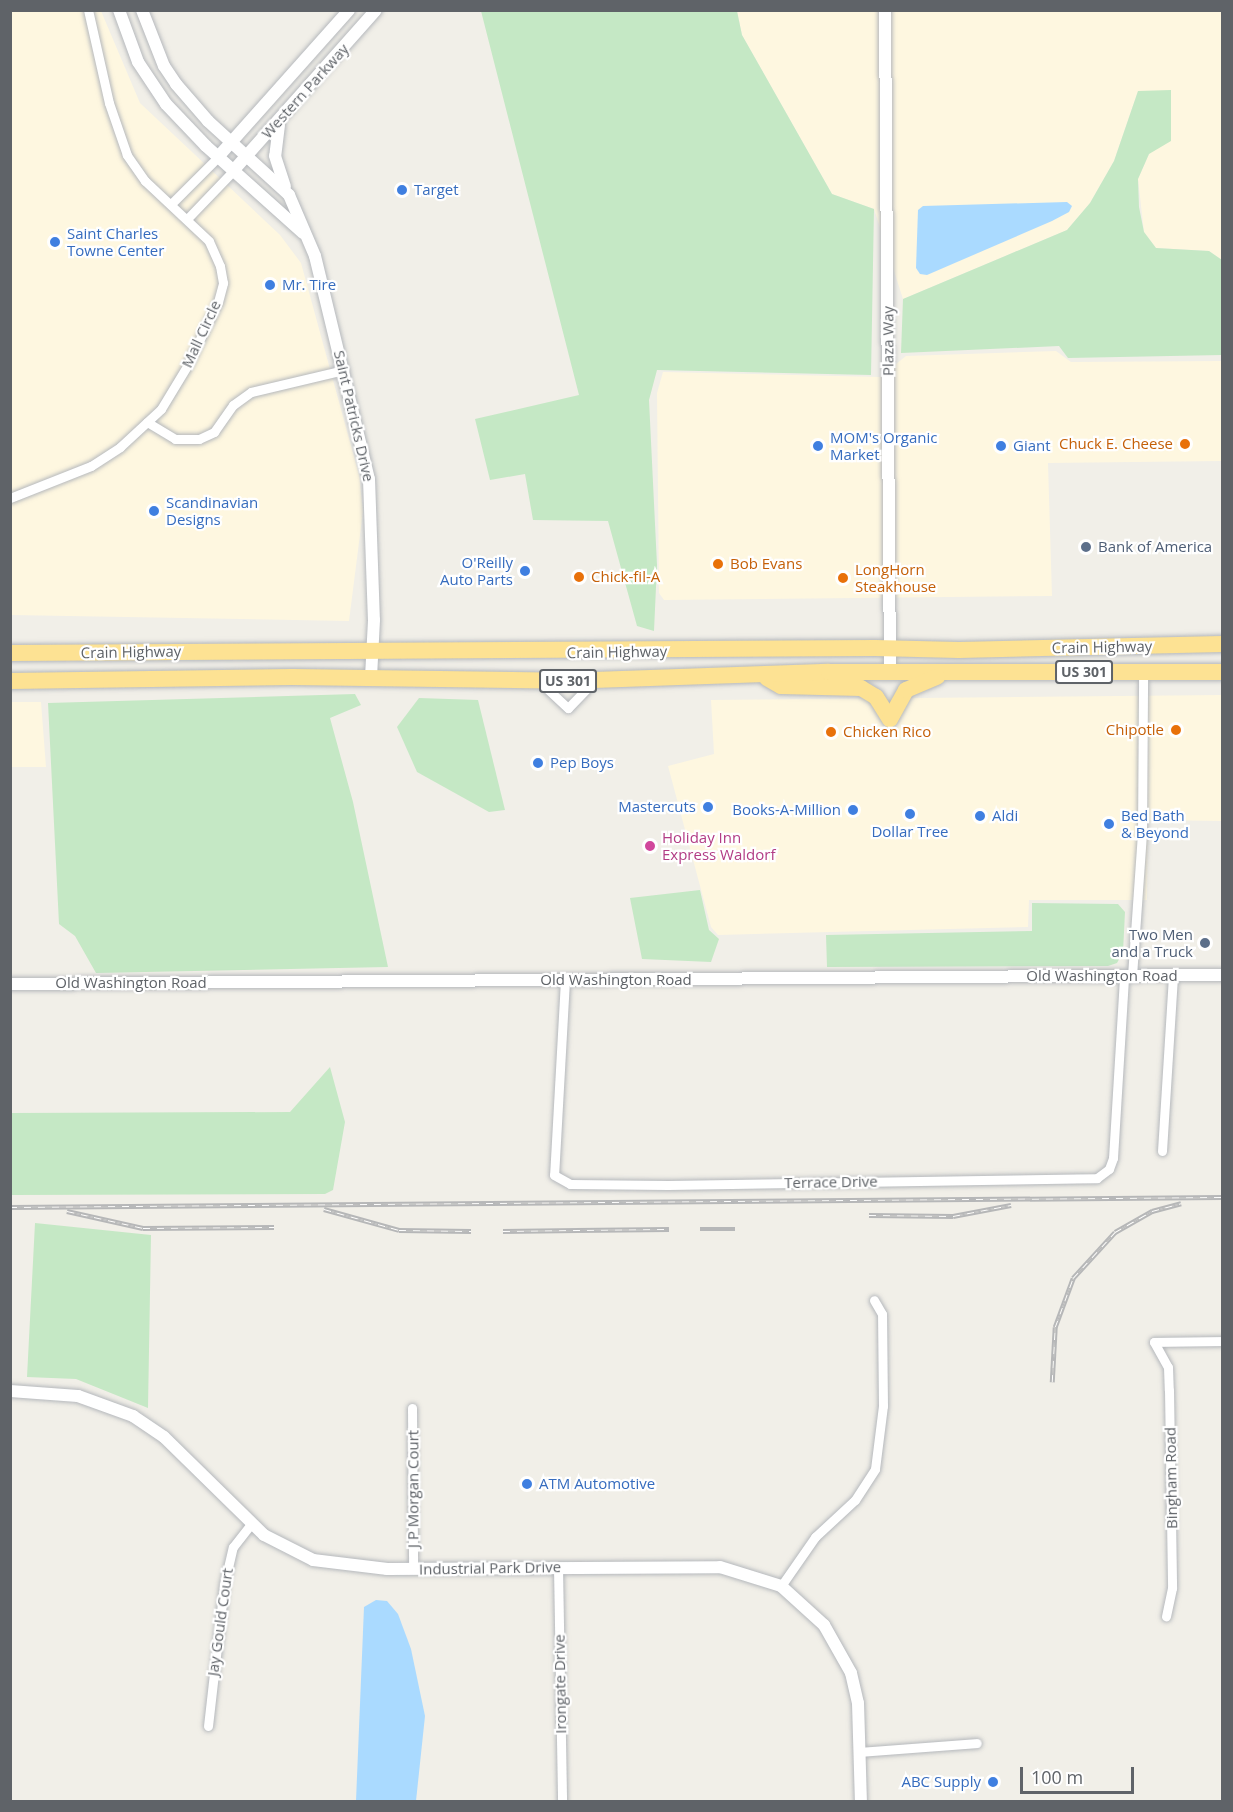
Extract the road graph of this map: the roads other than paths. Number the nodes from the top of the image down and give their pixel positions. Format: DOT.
graph roads {
  1 [pos="88,10"];
  2 [pos="119,10"];
  3 [pos="142,10"];
  4 [pos="349,10"];
  5 [pos="376,10"];
  6 [pos="885,10"];
  7 [pos="282,118"];
  8 [pos="231,141"];
  9 [pos="248,155"];
  10 [pos="218,157"];
  11 [pos="233,171"];
  12 [pos="289,195"];
  13 [pos="171,204"];
  14 [pos="188,219"];
  15 [pos="303,233"];
  16 [pos="344,370"];
  17 [pos="147,422"];
  18 [pos="10,498"];
  19 [pos="1222,644"];
  20 [pos="890,648"];
  21 [pos="371,649"];
  22 [pos="10,653"];
  23 [pos="1143,671"];
  24 [pos="890,672"];
  25 [pos="1222,672"];
  26 [pos="946,673"];
  27 [pos="764,676"];
  28 [pos="371,677"];
  29 [pos="536,680"];
  30 [pos="595,680"];
  31 [pos="10,681"];
  32 [pos="1222,975"];
  33 [pos="1128,976"];
  34 [pos="1173,976"];
  35 [pos="565,980"];
  36 [pos="10,984"];
  37 [pos="1162,1151"];
  38 [pos="874,1300"];
  39 [pos="1222,1341"];
  40 [pos="10,1391"];
  41 [pos="412,1408"];
  42 [pos="250,1525"];
  43 [pos="558,1567"];
  44 [pos="413,1569"];
  45 [pos="781,1587"];
  46 [pos="1166,1616"];
  47 [pos="208,1726"];
  48 [pos="976,1743"];
  49 [pos="860,1752"];
  50 [pos="562,1802"];
  51 [pos="861,1802"];
  1 -- 13 [label="street, Mall Circle"];
  2 -- 10 [label="main road, Saint Patricks Drive"];
  3 -- 8 [label="main road, Saint Patricks Drive"];
  4 -- 8 [label="main road, Western Parkway"];
  5 -- 7 [label="main road, Western Parkway"];
  6 -- 20 [label="main road, Plaza Way"];
  7 -- 9 [label="main road, Western Parkway"];
  7 -- 12 [label="main road"];
  8 -- 9 [label="main road, Saint Patricks Drive"];
  8 -- 10 [label="main road, Western Parkway"];
  9 -- 11 [label="main road, Western Parkway"];
  9 -- 12 [label="main road, Saint Patricks Drive"];
  10 -- 11 [label="main road, Saint Patricks Drive"];
  10 -- 13 [label="street"];
  11 -- 14 [label="street"];
  11 -- 15 [label="main road, Saint Patricks Drive"];
  12 -- 15 [label="main road, Saint Patricks Drive"];
  13 -- 14 [label="street, Mall Circle"];
  14 -- 17 [label="street, Mall Circle"];
  15 -- 16 [label="main road, Saint Patricks Drive"];
  16 -- 17 [label="street"];
  16 -- 21 [label="main road, Saint Patricks Drive"];
  17 -- 18 [label="street, Mall Circle"];
  19 -- 20 [label="highway, Crain Highway / US 301"];
  20 -- 21 [label="highway, Crain Highway / US 301"];
  20 -- 24 [label="main road, Plaza Way"];
  21 -- 22 [label="highway, Crain Highway / US 301"];
  21 -- 28 [label="main road, Saint Patricks Drive"];
  23 -- 25 [label="highway, Crain Highway / US 301"];
  23 -- 26 [label="highway, Crain Highway / US 301"];
  23 -- 33 [label="street"];
  24 -- 26 [label="highway, Crain Highway / US 301"];
  24 -- 27 [label="highway, Crain Highway / US 301"];
  26 -- 27 [label="highway"];
  27 -- 30 [label="highway, Crain Highway / US 301"];
  28 -- 29 [label="highway, Crain Highway / US 301"];
  28 -- 31 [label="highway, Crain Highway / US 301"];
  29 -- 30 [label="highway, Crain Highway / US 301"];
  29 -- 30 [label="street"];
  32 -- 34 [label="main road, Old Washington Road"];
  33 -- 34 [label="main road, Old Washington Road"];
  33 -- 35 [label="main road, Old Washington Road"];
  33 -- 35 [label="street, Terrace Drive"];
  34 -- 37 [label="street"];
  35 -- 36 [label="main road, Old Washington Road"];
  38 -- 45 [label="street"];
  39 -- 46 [label="street, Bingham Road"];
  40 -- 42 [label="main road, Industrial Park Drive"];
  41 -- 44 [label="street, J P Morgan Court"];
  42 -- 44 [label="main road, Industrial Park Drive"];
  42 -- 47 [label="street, Jay Gould Court"];
  43 -- 44 [label="main road, Industrial Park Drive"];
  43 -- 45 [label="main road, Industrial Park Drive"];
  43 -- 50 [label="street, Irongate Drive"];
  45 -- 49 [label="main road, Industrial Park Drive"];
  48 -- 49 [label="street"];
  49 -- 51 [label="main road, Industrial Park Drive"];
}
